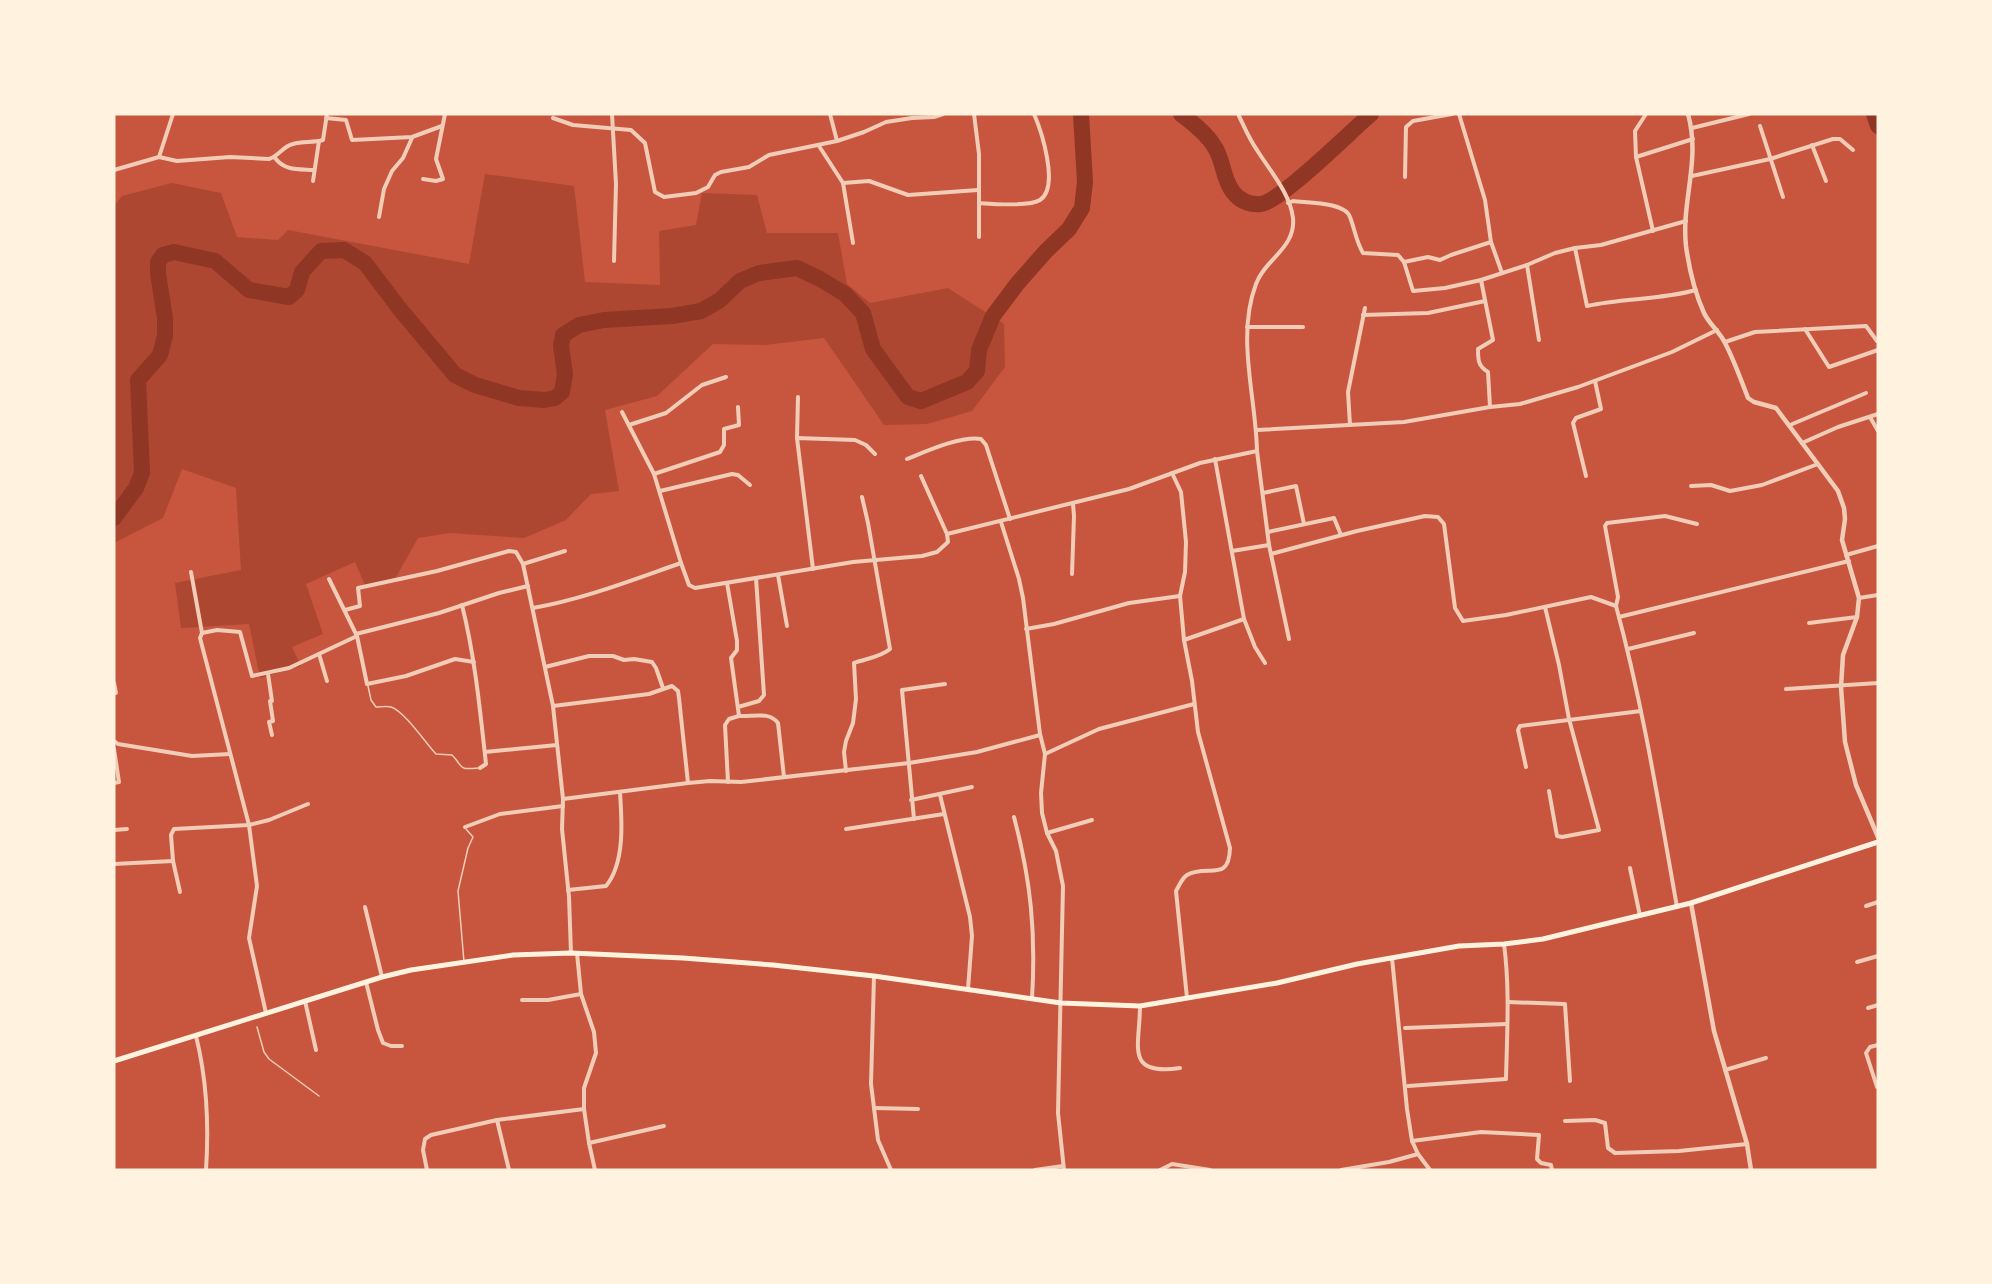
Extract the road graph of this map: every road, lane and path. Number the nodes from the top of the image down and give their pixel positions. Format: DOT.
graph roads {
  1 [pos="173,114"];
  2 [pos="445,114"];
  3 [pos="612,114"];
  4 [pos="830,114"];
  5 [pos="943,114"];
  6 [pos="974,114"];
  7 [pos="1034,114"];
  8 [pos="1238,114"];
  9 [pos="1452,114"];
  10 [pos="1459,114"];
  11 [pos="1646,114"];
  12 [pos="1688,114"];
  13 [pos="1749,114"];
  14 [pos="327,116"];
  15 [pos="553,118"];
  16 [pos="442,126"];
  17 [pos="1760,126"];
  18 [pos="613,127"];
  19 [pos="1692,128"];
  20 [pos="412,137"];
  21 [pos="1693,139"];
  22 [pos="319,141"];
  23 [pos="837,141"];
  24 [pos="1812,145"];
  25 [pos="819,146"];
  26 [pos="1853,150"];
  27 [pos="159,157"];
  28 [pos="1636,157"];
  29 [pos="275,158"];
  30 [pos="1770,159"];
  31 [pos="114,170"];
  32 [pos="314,170"];
  33 [pos="1692,176"];
  34 [pos="1405,177"];
  35 [pos="423,179"];
  36 [pos="313,181"];
  37 [pos="1826,181"];
  38 [pos="843,183"];
  39 [pos="978,190"];
  40 [pos="1783,197"];
  41 [pos="1287,201"];
  42 [pos="979,203"];
  43 [pos="379,217"];
  44 [pos="1686,221"];
  45 [pos="1653,231"];
  46 [pos="979,237"];
  47 [pos="1491,242"];
  48 [pos="853,243"];
  49 [pos="1575,248"];
  50 [pos="614,261"];
  51 [pos="1404,262"];
  52 [pos="1527,265"];
  53 [pos="1502,273"];
  54 [pos="1481,280"];
  55 [pos="1696,290"];
  56 [pos="1485,302"];
  57 [pos="1365,308"];
  58 [pos="1363,315"];
  59 [pos="1247,327"];
  60 [pos="1303,327"];
  61 [pos="1804,328"];
  62 [pos="1717,330"];
  63 [pos="1539,340"];
  64 [pos="1877,341"];
  65 [pos="1725,342"];
  66 [pos="1878,350"];
  67 [pos="726,377"];
  68 [pos="1595,381"];
  69 [pos="1866,393"];
  70 [pos="798,396"];
  71 [pos="738,407"];
  72 [pos="1490,407"];
  73 [pos="622,412"];
  74 [pos="1878,414"];
  75 [pos="1870,417"];
  76 [pos="629,425"];
  77 [pos="1350,425"];
  78 [pos="1790,425"];
  79 [pos="1257,430"];
  80 [pos="1878,431"];
  81 [pos="797,438"];
  82 [pos="1802,443"];
  83 [pos="1257,451"];
  84 [pos="875,454"];
  85 [pos="907,459"];
  86 [pos="1215,459"];
  87 [pos="1818,464"];
  88 [pos="1172,473"];
  89 [pos="654,474"];
  90 [pos="921,476"];
  91 [pos="1586,476"];
  92 [pos="750,485"];
  93 [pos="1690,486"];
  94 [pos="660,491"];
  95 [pos="1263,493"];
  96 [pos="862,497"];
  97 [pos="1073,504"];
  98 [pos="1010,519"];
  99 [pos="1001,522"];
  100 [pos="1304,524"];
  101 [pos="1697,524"];
  102 [pos="1268,532"];
  103 [pos="947,534"];
  104 [pos="1341,535"];
  105 [pos="1269,545"];
  106 [pos="1878,546"];
  107 [pos="565,551"];
  108 [pos="1232,551"];
  109 [pos="1271,554"];
  110 [pos="1846,555"];
  111 [pos="874,560"];
  112 [pos="1849,561"];
  113 [pos="681,562"];
  114 [pos="523,564"];
  115 [pos="813,569"];
  116 [pos="191,572"];
  117 [pos="1072,574"];
  118 [pos="778,575"];
  119 [pos="329,579"];
  120 [pos="756,579"];
  121 [pos="727,583"];
  122 [pos="528,586"];
  123 [pos="1878,595"];
  124 [pos="1180,596"];
  125 [pos="1859,598"];
  126 [pos="462,605"];
  127 [pos="1616,606"];
  128 [pos="1545,607"];
  129 [pos="533,608"];
  130 [pos="345,610"];
  131 [pos="1619,617"];
  132 [pos="1857,617"];
  133 [pos="1244,619"];
  134 [pos="1809,623"];
  135 [pos="787,626"];
  136 [pos="1026,629"];
  137 [pos="202,633"];
  138 [pos="1694,633"];
  139 [pos="357,635"];
  140 [pos="1289,639"];
  141 [pos="1184,640"];
  142 [pos="1628,649"];
  143 [pos="319,654"];
  144 [pos="474,662"];
  145 [pos="1265,663"];
  146 [pos="545,667"];
  147 [pos="268,674"];
  148 [pos="327,681"];
  149 [pos="114,683"];
  150 [pos="1878,683"];
  151 [pos="368,684"];
  152 [pos="945,684"];
  153 [pos="1841,687"];
  154 [pos="663,688"];
  155 [pos="1786,689"];
  156 [pos="117,693"];
  157 [pos="1194,704"];
  158 [pos="553,706"];
  159 [pos="738,707"];
  160 [pos="1641,711"];
  161 [pos="739,716"];
  162 [pos="1569,719"];
  163 [pos="1040,734"];
  164 [pos="272,735"];
  165 [pos="114,741"];
  166 [pos="557,745"];
  167 [pos="114,749"];
  168 [pos="485,752"];
  169 [pos="230,754"];
  170 [pos="1045,754"];
  171 [pos="909,763"];
  172 [pos="480,768"];
  173 [pos="1526,768"];
  174 [pos="846,771"];
  175 [pos="784,777"];
  176 [pos="728,782"];
  177 [pos="114,783"];
  178 [pos="688,783"];
  179 [pos="972,787"];
  180 [pos="1549,791"];
  181 [pos="620,793"];
  182 [pos="940,795"];
  183 [pos="563,800"];
  184 [pos="910,800"];
  185 [pos="308,804"];
  186 [pos="563,806"];
  187 [pos="944,814"];
  188 [pos="1014,818"];
  189 [pos="914,819"];
  190 [pos="1092,820"];
  191 [pos="249,825"];
  192 [pos="465,827"];
  193 [pos="127,829"];
  194 [pos="846,829"];
  195 [pos="114,830"];
  196 [pos="1047,833"];
  197 [pos="1878,840"];
  198 [pos="173,861"];
  199 [pos="114,864"];
  200 [pos="1630,868"];
  201 [pos="568,890"];
  202 [pos="180,892"];
  203 [pos="1878,902"];
  204 [pos="1691,903"];
  205 [pos="1866,906"];
  206 [pos="365,907"];
  207 [pos="1677,907"];
  208 [pos="1640,916"];
  209 [pos="1504,944"];
  210 [pos="574,953"];
  211 [pos="1878,956"];
  212 [pos="1392,957"];
  213 [pos="464,962"];
  214 [pos="1857,962"];
  215 [pos="874,976"];
  216 [pos="382,978"];
  217 [pos="366,982"];
  218 [pos="968,989"];
  219 [pos="581,994"];
  220 [pos="1187,998"];
  221 [pos="1032,999"];
  222 [pos="522,1000"];
  223 [pos="305,1001"];
  224 [pos="1508,1002"];
  225 [pos="1061,1003"];
  226 [pos="1878,1005"];
  227 [pos="1140,1006"];
  228 [pos="1868,1008"];
  229 [pos="267,1014"];
  230 [pos="1507,1024"];
  231 [pos="257,1027"];
  232 [pos="1405,1028"];
  233 [pos="196,1036"];
  234 [pos="1878,1045"];
  235 [pos="402,1046"];
  236 [pos="316,1050"];
  237 [pos="1766,1058"];
  238 [pos="114,1061"];
  239 [pos="1180,1068"];
  240 [pos="1724,1070"];
  241 [pos="1570,1081"];
  242 [pos="1408,1086"];
  243 [pos="1876,1087"];
  244 [pos="319,1096"];
  245 [pos="874,1108"];
  246 [pos="584,1109"];
  247 [pos="918,1109"];
  248 [pos="497,1120"];
  249 [pos="1565,1121"];
  250 [pos="664,1126"];
  251 [pos="1412,1141"];
  252 [pos="589,1143"];
  253 [pos="1747,1144"];
  254 [pos="1418,1154"];
  255 [pos="1064,1168"];
  256 [pos="206,1170"];
  257 [pos="427,1170"];
  258 [pos="509,1170"];
  259 [pos="596,1170"];
  260 [pos="891,1170"];
  261 [pos="1035,1170"];
  262 [pos="1160,1170"];
  263 [pos="1210,1170"];
  264 [pos="1341,1170"];
  265 [pos="1430,1170"];
  266 [pos="1552,1170"];
  267 [pos="1751,1170"];
  1 -- 27 [label="street"];
  2 -- 16 [label="street"];
  3 -- 18 [label="street"];
  4 -- 23 [label="street"];
  5 -- 23 [label="street"];
  6 -- 39 [label="street"];
  7 -- 42 [label="street"];
  8 -- 41 [label="street"];
  9 -- 34 [label="street"];
  10 -- 47 [label="street"];
  11 -- 28 [label="street"];
  12 -- 19 [label="street"];
  13 -- 19 [label="street"];
  14 -- 20 [label="street"];
  14 -- 22 [label="street"];
  15 -- 18 [label="street"];
  16 -- 20 [label="street"];
  16 -- 35 [label="street"];
  17 -- 30 [label="street"];
  18 -- 25 [label="street"];
  18 -- 50 [label="street"];
  19 -- 21 [label="street"];
  20 -- 43 [label="street"];
  21 -- 28 [label="street"];
  21 -- 33 [label="street"];
  22 -- 29 [label="street"];
  22 -- 32 [label="street"];
  23 -- 25 [label="street"];
  24 -- 26 [label="street"];
  24 -- 30 [label="street"];
  24 -- 37 [label="street"];
  25 -- 38 [label="street"];
  27 -- 29 [label="street"];
  27 -- 31 [label="street"];
  28 -- 45 [label="street"];
  29 -- 32 [label="street"];
  30 -- 33 [label="street"];
  30 -- 40 [label="street"];
  32 -- 36 [label="street"];
  33 -- 44 [label="street"];
  38 -- 39 [label="street"];
  38 -- 48 [label="street"];
  39 -- 42 [label="street"];
  41 -- 51 [label="street"];
  41 -- 59 [label="street"];
  42 -- 46 [label="street"];
  44 -- 45 [label="street"];
  44 -- 55 [label="street"];
  45 -- 49 [label="street"];
  47 -- 51 [label="street"];
  47 -- 53 [label="street"];
  49 -- 52 [label="street"];
  49 -- 55 [label="street"];
  51 -- 54 [label="street"];
  52 -- 53 [label="street"];
  52 -- 63 [label="street"];
  53 -- 54 [label="street"];
  54 -- 56 [label="street"];
  55 -- 62 [label="street"];
  56 -- 58 [label="street"];
  56 -- 72 [label="street"];
  57 -- 58 [label="street"];
  58 -- 77 [label="street"];
  59 -- 60 [label="street"];
  59 -- 79 [label="street"];
  61 -- 64 [label="street"];
  61 -- 65 [label="street"];
  61 -- 66 [label="street"];
  62 -- 65 [label="street"];
  62 -- 68 [label="street"];
  65 -- 78 [label="street"];
  67 -- 76 [label="street"];
  68 -- 72 [label="street"];
  68 -- 91 [label="street"];
  69 -- 78 [label="street"];
  70 -- 81 [label="street"];
  71 -- 89 [label="street"];
  72 -- 77 [label="street"];
  73 -- 76 [label="street"];
  74 -- 75 [label="street"];
  75 -- 80 [label="street"];
  75 -- 82 [label="street"];
  76 -- 89 [label="street"];
  77 -- 79 [label="street"];
  78 -- 82 [label="street"];
  79 -- 83 [label="street"];
  81 -- 84 [label="street"];
  81 -- 115 [label="street"];
  82 -- 87 [label="street"];
  83 -- 86 [label="street"];
  83 -- 95 [label="street"];
  85 -- 98 [label="street"];
  86 -- 88 [label="street"];
  86 -- 108 [label="street"];
  87 -- 93 [label="street"];
  87 -- 110 [label="street"];
  88 -- 97 [label="street"];
  88 -- 124 [label="street"];
  89 -- 94 [label="street"];
  90 -- 103 [label="street"];
  92 -- 94 [label="street"];
  94 -- 113 [label="street"];
  95 -- 100 [label="street"];
  95 -- 102 [label="street"];
  96 -- 111 [label="street"];
  97 -- 98 [label="street"];
  97 -- 117 [label="street"];
  98 -- 99 [label="street"];
  99 -- 103 [label="street"];
  99 -- 136 [label="street"];
  100 -- 102 [label="street"];
  100 -- 104 [label="street"];
  101 -- 127 [label="street"];
  102 -- 105 [label="street"];
  103 -- 111 [label="street"];
  104 -- 109 [label="street"];
  104 -- 128 [label="street"];
  105 -- 108 [label="street"];
  105 -- 109 [label="street"];
  106 -- 110 [label="street"];
  107 -- 114 [label="street"];
  108 -- 133 [label="street"];
  109 -- 140 [label="street"];
  110 -- 112 [label="street"];
  111 -- 115 [label="street"];
  111 -- 174 [label="street"];
  112 -- 125 [label="street"];
  112 -- 131 [label="street"];
  113 -- 121 [label="street"];
  113 -- 129 [label="street"];
  114 -- 122 [label="street"];
  114 -- 130 [label="street"];
  115 -- 118 [label="street"];
  116 -- 137 [label="street"];
  118 -- 120 [label="street"];
  118 -- 135 [label="street"];
  119 -- 130 [label="street"];
  120 -- 121 [label="street"];
  120 -- 159 [label="street"];
  121 -- 159 [label="street"];
  122 -- 126 [label="street"];
  122 -- 129 [label="street"];
  123 -- 125 [label="street"];
  124 -- 136 [label="street"];
  124 -- 141 [label="street"];
  125 -- 132 [label="street"];
  126 -- 139 [label="street"];
  126 -- 144 [label="street"];
  127 -- 128 [label="street"];
  127 -- 131 [label="street"];
  128 -- 162 [label="street"];
  129 -- 146 [label="street"];
  130 -- 139 [label="street"];
  131 -- 142 [label="street"];
  132 -- 134 [label="street"];
  132 -- 153 [label="street"];
  133 -- 141 [label="street"];
  133 -- 145 [label="street"];
  136 -- 163 [label="street"];
  137 -- 147 [label="street"];
  137 -- 169 [label="street"];
  138 -- 142 [label="street"];
  139 -- 143 [label="street"];
  139 -- 151 [label="street"];
  141 -- 157 [label="street"];
  142 -- 160 [label="street"];
  143 -- 147 [label="street"];
  143 -- 148 [label="street"];
  144 -- 151 [label="street"];
  144 -- 168 [label="street"];
  146 -- 154 [label="street"];
  146 -- 158 [label="street"];
  147 -- 164 [label="street"];
  149 -- 156 [label="street"];
  150 -- 153 [label="street"];
  151 -- 172 [label="lane"];
  152 -- 171 [label="street"];
  153 -- 155 [label="street"];
  153 -- 197 [label="street"];
  154 -- 158 [label="street"];
  154 -- 178 [label="street"];
  157 -- 170 [label="street"];
  157 -- 220 [label="street"];
  158 -- 166 [label="street"];
  159 -- 161 [label="street"];
  160 -- 162 [label="street"];
  160 -- 207 [label="street"];
  161 -- 175 [label="street"];
  161 -- 176 [label="street"];
  162 -- 173 [label="street"];
  162 -- 180 [label="street"];
  163 -- 170 [label="street"];
  163 -- 171 [label="street"];
  165 -- 169 [label="street"];
  166 -- 168 [label="street"];
  166 -- 183 [label="street"];
  167 -- 177 [label="street"];
  168 -- 172 [label="street"];
  169 -- 191 [label="street"];
  170 -- 196 [label="street"];
  171 -- 174 [label="street"];
  171 -- 184 [label="street"];
  174 -- 175 [label="street"];
  175 -- 176 [label="street"];
  176 -- 178 [label="street"];
  178 -- 181 [label="street"];
  179 -- 182 [label="street"];
  181 -- 183 [label="street"];
  181 -- 201 [label="street"];
  182 -- 184 [label="street"];
  182 -- 187 [label="street"];
  183 -- 186 [label="street"];
  184 -- 189 [label="street"];
  185 -- 191 [label="street"];
  186 -- 192 [label="street"];
  186 -- 201 [label="street"];
  187 -- 189 [label="street"];
  187 -- 218 [label="street"];
  188 -- 221 [label="street"];
  189 -- 194 [label="street"];
  190 -- 196 [label="street"];
  191 -- 198 [label="street"];
  191 -- 229 [label="street"];
  192 -- 213 [label="lane"];
  193 -- 195 [label="street"];
  196 -- 225 [label="street"];
  197 -- 204 [label="main road"];
  198 -- 199 [label="street"];
  198 -- 202 [label="street"];
  200 -- 208 [label="street"];
  201 -- 210 [label="street"];
  203 -- 205 [label="street"];
  204 -- 207 [label="main road"];
  204 -- 240 [label="street"];
  206 -- 216 [label="street"];
  207 -- 208 [label="main road"];
  208 -- 209 [label="main road"];
  209 -- 212 [label="main road"];
  209 -- 224 [label="street"];
  210 -- 213 [label="main road"];
  210 -- 215 [label="main road"];
  210 -- 219 [label="street"];
  211 -- 214 [label="street"];
  212 -- 220 [label="main road"];
  212 -- 251 [label="street"];
  213 -- 216 [label="main road"];
  215 -- 218 [label="main road"];
  215 -- 245 [label="street"];
  216 -- 217 [label="main road"];
  217 -- 223 [label="main road"];
  217 -- 235 [label="street"];
  218 -- 221 [label="main road"];
  219 -- 222 [label="street"];
  219 -- 246 [label="street"];
  220 -- 227 [label="main road"];
  221 -- 225 [label="main road"];
  223 -- 229 [label="main road"];
  223 -- 236 [label="street"];
  224 -- 230 [label="street"];
  224 -- 241 [label="street"];
  225 -- 227 [label="main road"];
  225 -- 255 [label="street"];
  226 -- 228 [label="street"];
  227 -- 239 [label="street"];
  229 -- 233 [label="main road"];
  230 -- 232 [label="street"];
  230 -- 242 [label="street"];
  231 -- 244 [label="lane"];
  233 -- 238 [label="main road"];
  233 -- 256 [label="street"];
  234 -- 243 [label="street"];
  237 -- 240 [label="street"];
  240 -- 253 [label="street"];
  245 -- 247 [label="street"];
  245 -- 260 [label="street"];
  246 -- 248 [label="street"];
  246 -- 252 [label="street"];
  248 -- 257 [label="street"];
  248 -- 258 [label="street"];
  249 -- 253 [label="street"];
  250 -- 252 [label="street"];
  251 -- 254 [label="street"];
  251 -- 266 [label="street"];
  252 -- 259 [label="street"];
  253 -- 267 [label="street"];
  254 -- 264 [label="street"];
  254 -- 265 [label="street"];
  255 -- 261 [label="street"];
  262 -- 263 [label="street"];
}
